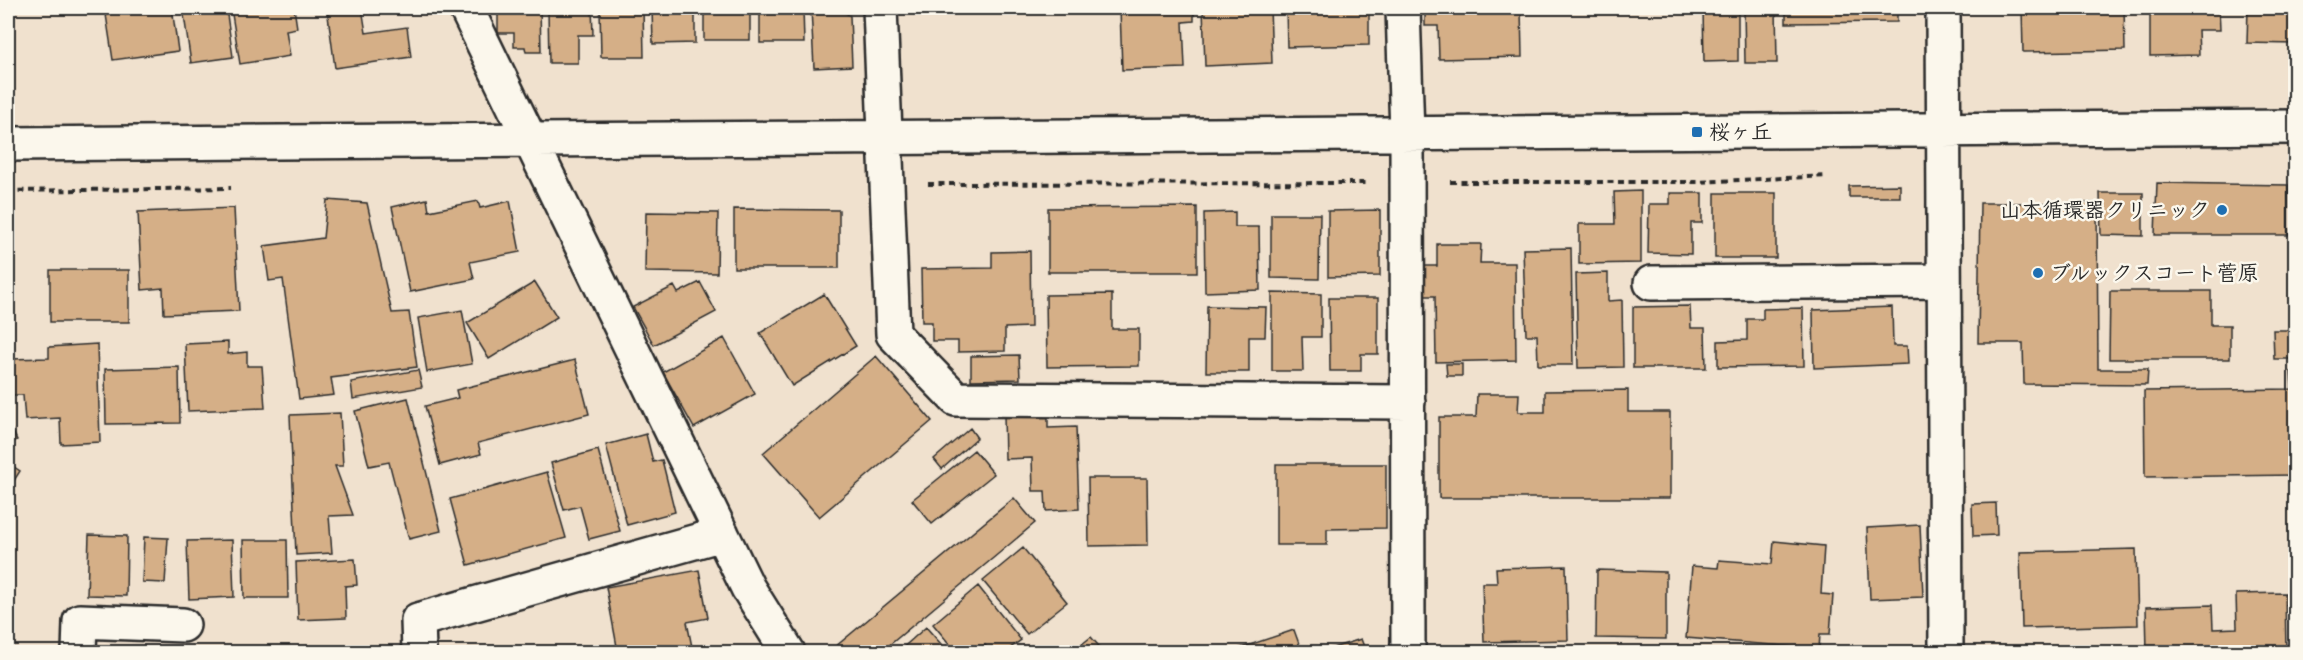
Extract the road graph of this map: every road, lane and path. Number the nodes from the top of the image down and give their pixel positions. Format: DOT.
graph roads {
  1 [pos="466,8"];
  2 [pos="880,8"];
  3 [pos="1403,8"];
  4 [pos="1943,8"];
  5 [pos="2295,128"];
  6 [pos="1942,131"];
  7 [pos="1407,134"];
  8 [pos="885,139"];
  9 [pos="529,141"];
  10 [pos="8,144"];
  11 [pos="1837,176"];
  12 [pos="1407,182"];
  13 [pos="889,184"];
  14 [pos="233,188"];
  15 [pos="8,192"];
  16 [pos="1943,281"];
  17 [pos="1651,283"];
  18 [pos="1408,402"];
  19 [pos="722,534"];
  20 [pos="748,588"];
  21 [pos="183,625"];
  22 [pos="79,652"];
  23 [pos="419,652"];
  24 [pos="760,652"];
  25 [pos="788,652"];
  26 [pos="1408,652"];
  27 [pos="1946,652"];
  1 -- 9 [label="street"];
  2 -- 8 [label="street"];
  3 -- 7 [label="street"];
  4 -- 6 [label="street"];
  5 -- 6 [label="street"];
  6 -- 7 [label="street"];
  6 -- 16 [label="street"];
  7 -- 8 [label="street"];
  7 -- 12 [label="street"];
  8 -- 9 [label="street"];
  8 -- 13 [label="street"];
  9 -- 10 [label="street"];
  9 -- 19 [label="street"];
  11 -- 12 [label="path"];
  12 -- 13 [label="path"];
  12 -- 18 [label="street"];
  13 -- 18 [label="street"];
  14 -- 15 [label="path"];
  16 -- 17 [label="street"];
  16 -- 27 [label="street"];
  18 -- 26 [label="street"];
  19 -- 20 [label="street"];
  19 -- 23 [label="street"];
  20 -- 24 [label="street"];
  20 -- 25 [label="street"];
  21 -- 22 [label="street"];
}
